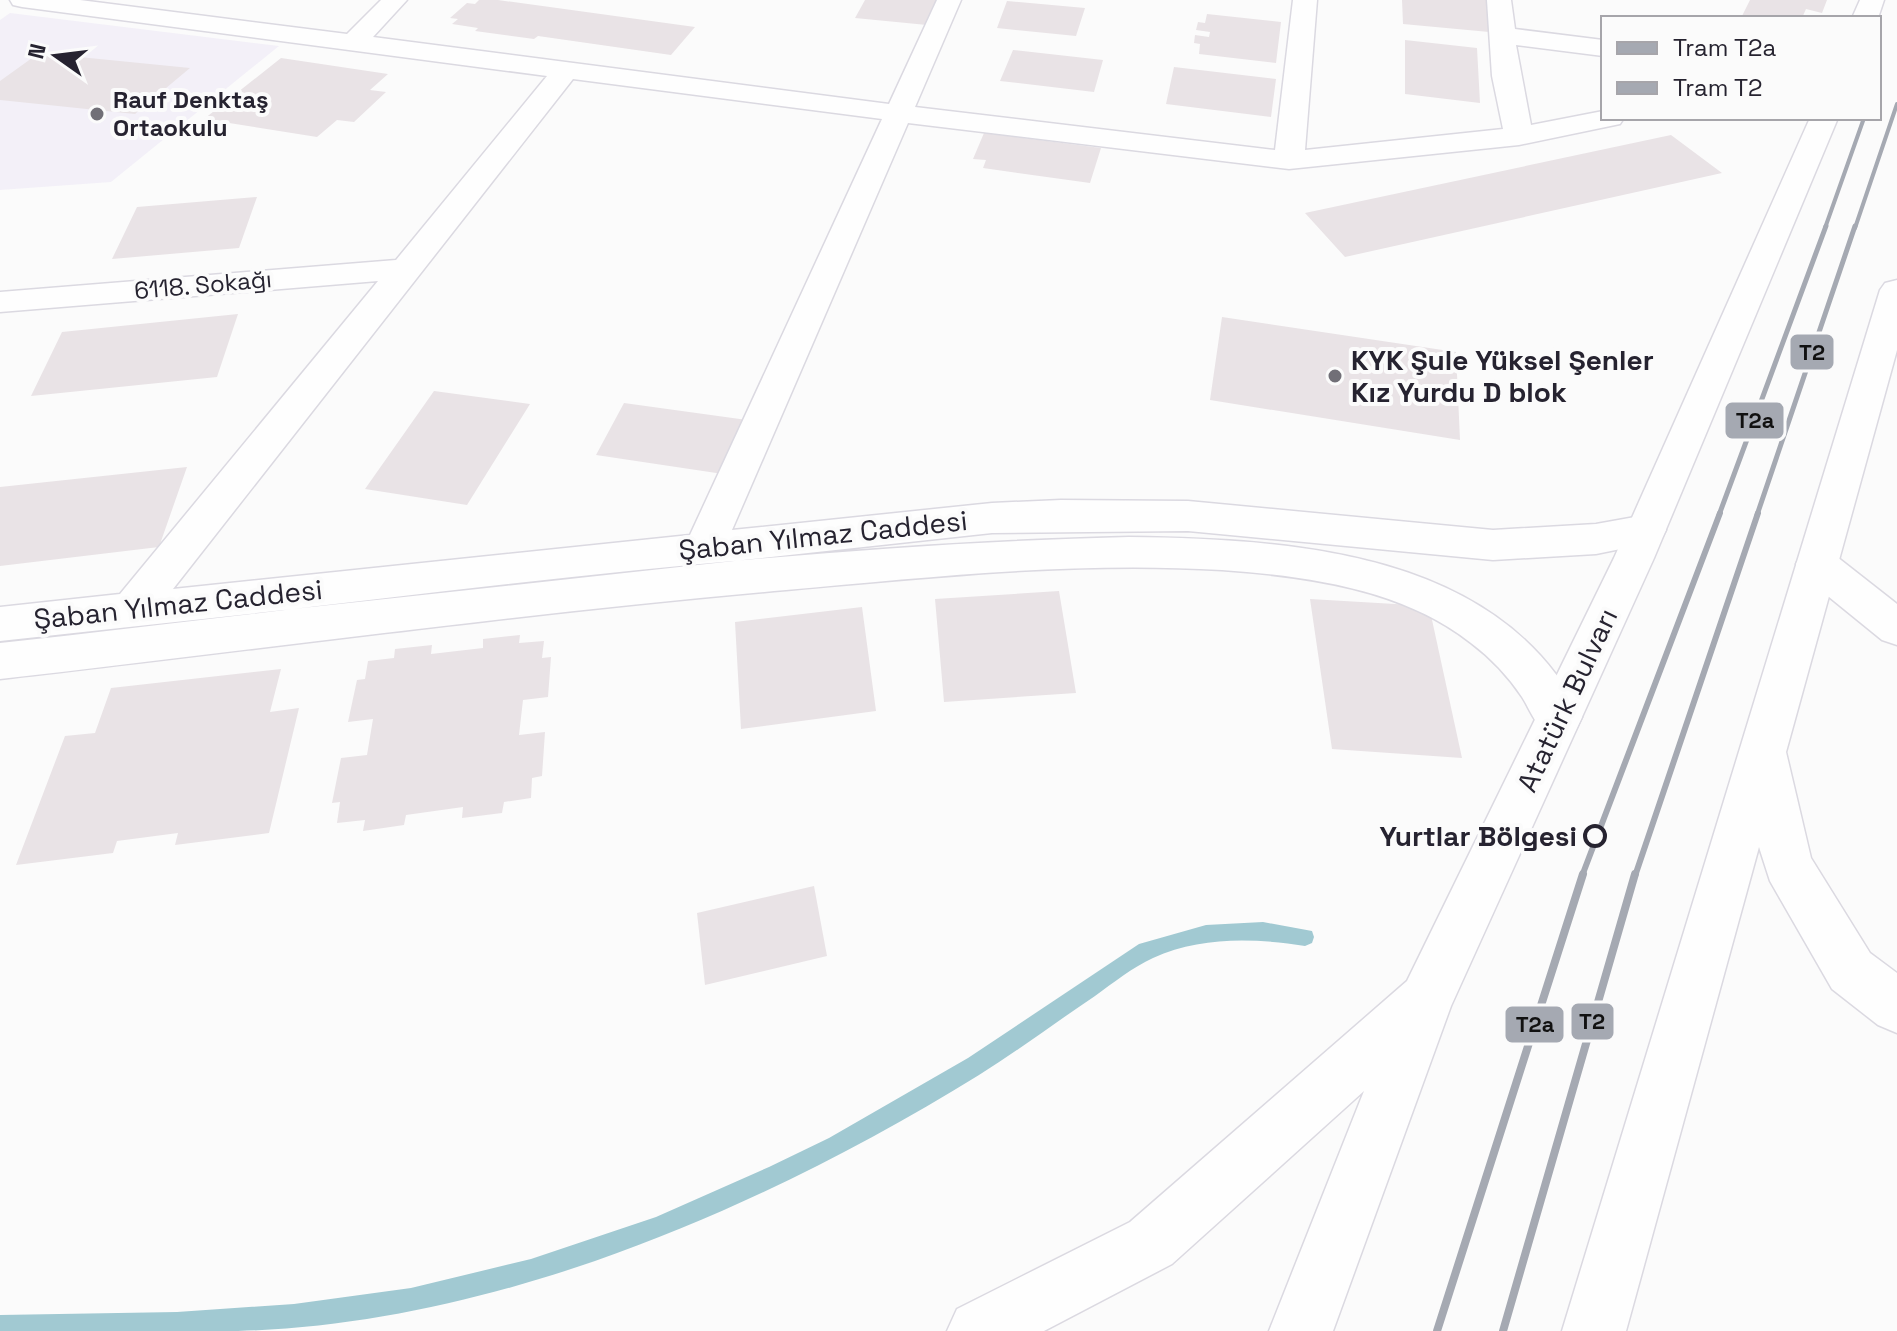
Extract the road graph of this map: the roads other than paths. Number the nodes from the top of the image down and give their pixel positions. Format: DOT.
graph roads {
  1 [pos="22,0"];
  2 [pos="395,0"];
  3 [pos="949,0"];
  4 [pos="1305,0"];
  5 [pos="1499,0"];
  6 [pos="1501,35"];
  7 [pos="353,43"];
  8 [pos="1601,48"];
  9 [pos="566,70"];
  10 [pos="897,113"];
  11 [pos="1601,120"];
  12 [pos="1823,120"];
  13 [pos="1519,136"];
  14 [pos="1289,160"];
  15 [pos="406,269"];
  16 [pos="1897,290"];
  17 [pos="0,302"];
  18 [pos="1646,530"];
  19 [pos="705,547"];
  20 [pos="1817,564"];
  21 [pos="133,609"];
  22 [pos="0,624"];
  23 [pos="1897,628"];
  24 [pos="0,661"];
  25 [pos="1559,717"];
  26 [pos="1763,748"];
  27 [pos="1427,998"];
  28 [pos="1897,1006"];
  29 [pos="979,1331"];
  30 [pos="1301,1331"];
  31 [pos="1594,1331"];
  1 -- 7 [label="street"];
  2 -- 7 [label="street"];
  3 -- 10 [label="street"];
  4 -- 14 [label="street"];
  5 -- 6 [label="street"];
  6 -- 8 [label="street"];
  6 -- 13 [label="street"];
  7 -- 9 [label="street"];
  9 -- 10 [label="street"];
  9 -- 15 [label="street"];
  10 -- 14 [label="street"];
  10 -- 19 [label="street"];
  11 -- 13 [label="street"];
  12 -- 18 [label="street, Atatürk Bulvarı"];
  13 -- 14 [label="street"];
  15 -- 17 [label="street, 6118. Sokağı"];
  15 -- 21 [label="street"];
  16 -- 20 [label="street"];
  18 -- 19 [label="street, Şaban Yılmaz Caddesi"];
  18 -- 25 [label="street, Atatürk Bulvarı"];
  19 -- 21 [label="street, Şaban Yılmaz Caddesi"];
  20 -- 23 [label="street"];
  20 -- 26 [label="street"];
  21 -- 22 [label="street, Şaban Yılmaz Caddesi"];
  24 -- 25 [label="street, Şaban Yılmaz Caddesi"];
  25 -- 27 [label="street, Atatürk Bulvarı"];
  26 -- 28 [label="street"];
  26 -- 31 [label="street"];
  27 -- 29 [label="street"];
  27 -- 30 [label="street, Atatürk Bulvarı"];
}
